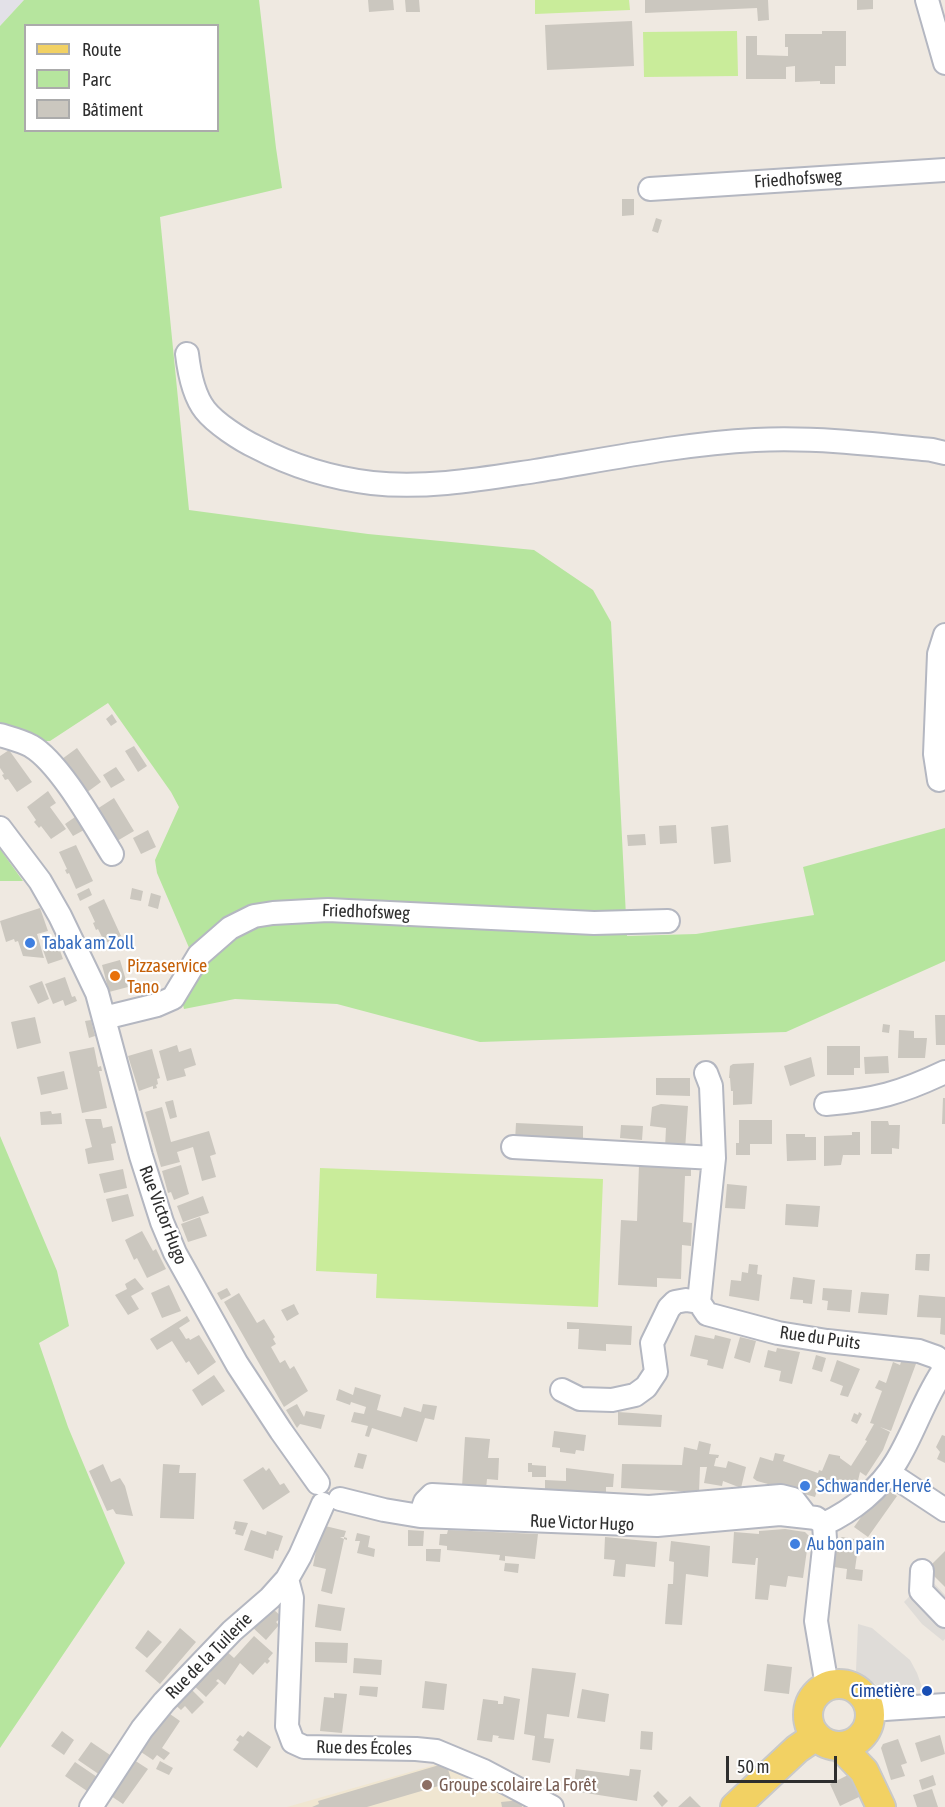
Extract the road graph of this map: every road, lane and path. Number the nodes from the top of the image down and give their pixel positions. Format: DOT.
graph roads {
  1 [pos="927,0"];
  2 [pos="945,63"];
  3 [pos="945,170"];
  4 [pos="650,189"];
  5 [pos="187,354"];
  6 [pos="945,453"];
  7 [pos="945,635"];
  8 [pos="0,735"];
  9 [pos="939,780"];
  10 [pos="0,828"];
  11 [pos="112,854"];
  12 [pos="668,921"];
  13 [pos="105,1018"];
  14 [pos="945,1071"];
  15 [pos="706,1073"];
  16 [pos="826,1104"];
  17 [pos="513,1147"];
  18 [pos="714,1158"];
  19 [pos="699,1302"];
  20 [pos="945,1366"];
  21 [pos="561,1390"];
  22 [pos="892,1467"];
  23 [pos="945,1494"];
  24 [pos="327,1496"];
  25 [pos="945,1510"];
  26 [pos="815,1520"];
  27 [pos="922,1570"];
  28 [pos="287,1580"];
  29 [pos="945,1616"];
  30 [pos="827,1686"];
  31 [pos="945,1705"];
  32 [pos="870,1710"];
  33 [pos="839,1740"];
  34 [pos="91,1807"];
  35 [pos="552,1807"];
  36 [pos="735,1807"];
  37 [pos="881,1807"];
  1 -- 2 [label="street"];
  3 -- 4 [label="street, Friedhofsweg"];
  5 -- 6 [label="street"];
  7 -- 9 [label="street"];
  8 -- 11 [label="street"];
  10 -- 13 [label="street, Rue Victor Hugo"];
  12 -- 13 [label="street, Friedhofsweg"];
  13 -- 24 [label="street, Rue Victor Hugo"];
  14 -- 16 [label="street"];
  15 -- 18 [label="street"];
  17 -- 18 [label="street"];
  18 -- 19 [label="street"];
  19 -- 20 [label="street, Rue du Puits"];
  19 -- 21 [label="street"];
  20 -- 22 [label="street"];
  22 -- 23 [label="street"];
  22 -- 25 [label="street"];
  22 -- 26 [label="street"];
  24 -- 26 [label="street"];
  24 -- 28 [label="street, Rue de la Tuilerie"];
  26 -- 30 [label="street"];
  27 -- 29 [label="street"];
  28 -- 34 [label="street, Rue de la Tuilerie"];
  28 -- 35 [label="street, Rue des Écoles"];
  30 -- 32 [label="main road"];
  30 -- 33 [label="main road"];
  31 -- 32 [label="street"];
  32 -- 33 [label="main road"];
  33 -- 36 [label="main road"];
  33 -- 37 [label="main road"];
}
